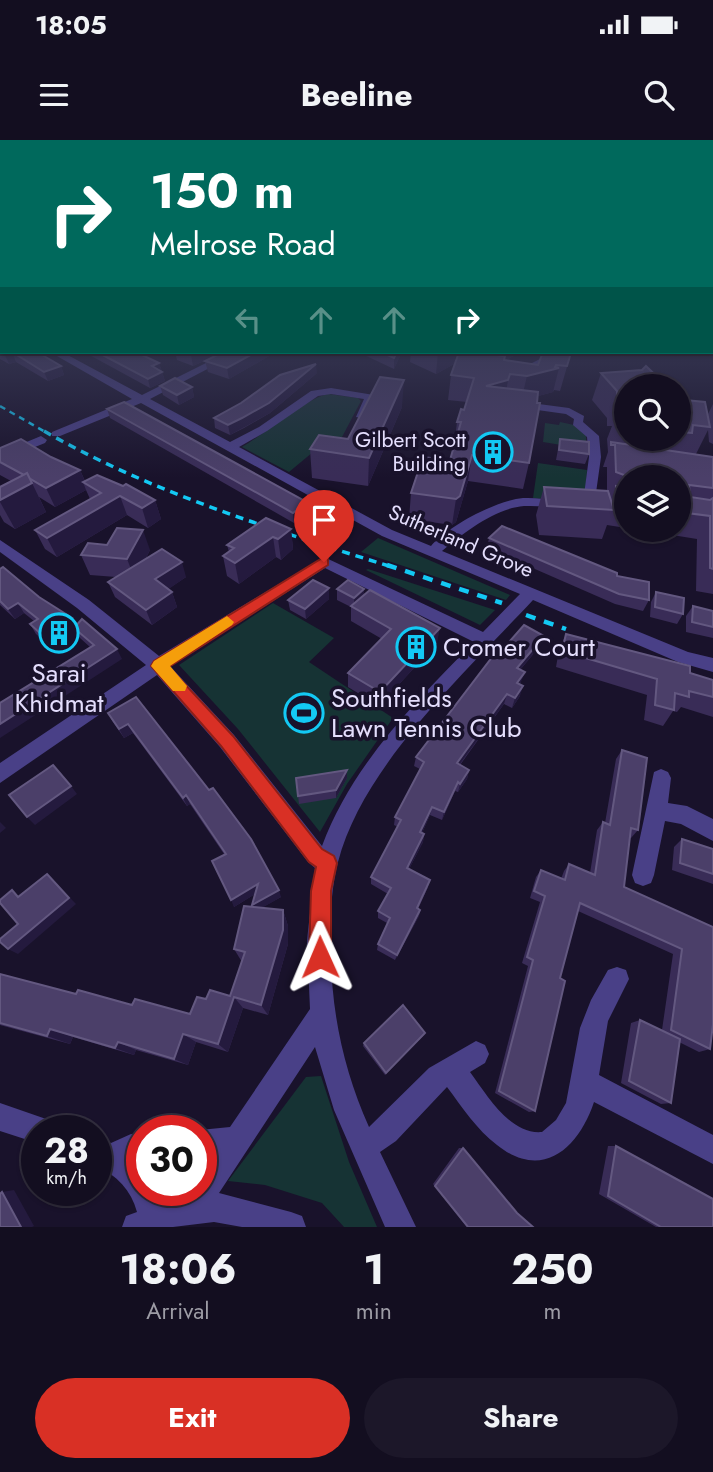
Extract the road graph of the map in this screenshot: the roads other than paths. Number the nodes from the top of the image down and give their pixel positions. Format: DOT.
graph roads {
  1 [pos="99,377"];
  2 [pos="184,377"];
  3 [pos="139,399"];
  4 [pos="510,403"];
  5 [pos="358,425"];
  6 [pos="56,434"];
  7 [pos="41,440"];
  8 [pos="228,449"];
  9 [pos="0,457"];
  10 [pos="0,545"];
  11 [pos="434,552"];
  12 [pos="530,593"];
  13 [pos="485,640"];
  14 [pos="713,665"];
  15 [pos="159,666"];
  16 [pos="0,774"];
  17 [pos="661,778"];
  18 [pos="657,813"];
  19 [pos="713,831"];
  20 [pos="327,863"];
  21 [pos="643,874"];
  22 [pos="617,979"];
  23 [pos="322,1013"];
  24 [pos="476,1055"];
  25 [pos="450,1069"];
  26 [pos="586,1083"];
  27 [pos="0,1117"];
  28 [pos="21,1124"];
  29 [pos="237,1140"];
  30 [pos="217,1142"];
  31 [pos="363,1146"];
  32 [pos="713,1150"];
  33 [pos="217,1169"];
  34 [pos="193,1206"];
  35 [pos="213,1206"];
  36 [pos="145,1212"];
  37 [pos="291,1227"];
  38 [pos="401,1227"];
  1 -- 3 [label="street, Sutherland Grove"];
  2 -- 3 [label="street"];
  3 -- 6 [label="street"];
  3 -- 8 [label="street, Sutherland Grove"];
  4 -- 11 [label="street"];
  5 -- 8 [label="street"];
  7 -- 9 [label="street"];
  8 -- 11 [label="street, Sutherland Grove"];
  10 -- 15 [label="street"];
  11 -- 12 [label="street, Sutherland Grove"];
  12 -- 13 [label="street"];
  12 -- 14 [label="street, Sutherland Grove"];
  13 -- 15 [label="street"];
  13 -- 20 [label="street"];
  15 -- 16 [label="street"];
  15 -- 20 [label="street"];
  17 -- 18 [label="street"];
  18 -- 19 [label="street"];
  18 -- 21 [label="street"];
  20 -- 23 [label="street"];
  22 -- 26 [label="street"];
  23 -- 29 [label="street"];
  23 -- 31 [label="street"];
  24 -- 25 [label="street"];
  25 -- 26 [label="street"];
  25 -- 31 [label="street"];
  26 -- 32 [label="street"];
  27 -- 28 [label="street"];
  29 -- 30 [label="street"];
  29 -- 33 [label="street"];
  31 -- 38 [label="street"];
  34 -- 36 [label="street"];
  35 -- 37 [label="street"];
}
